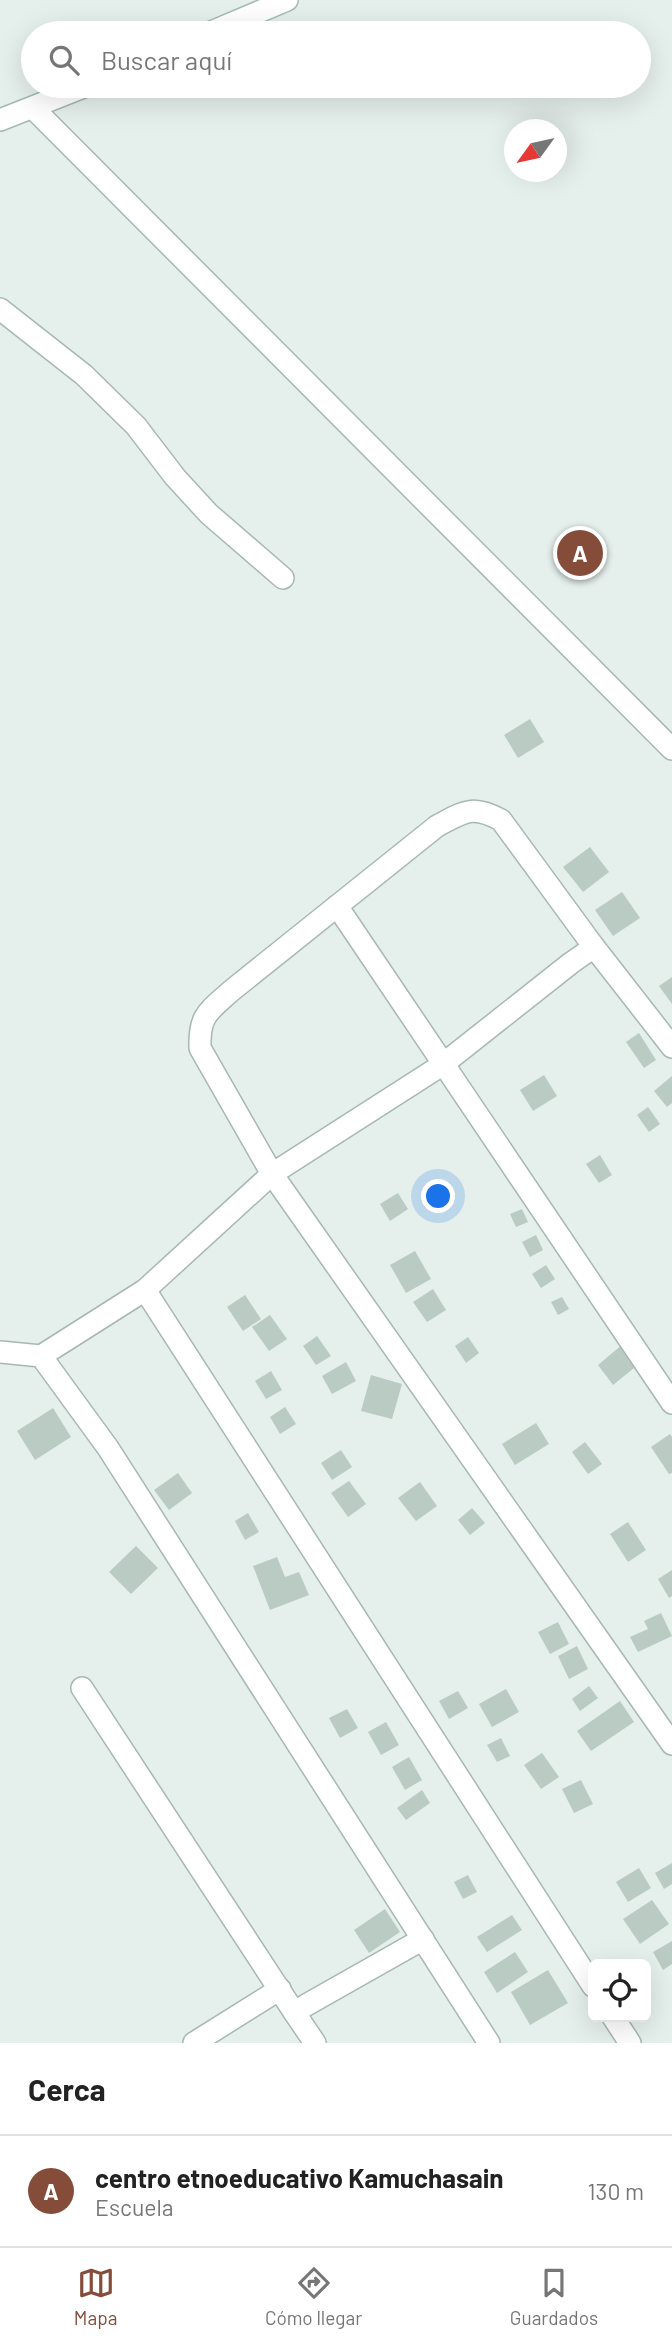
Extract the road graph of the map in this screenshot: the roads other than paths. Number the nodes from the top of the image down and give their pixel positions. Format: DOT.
graph roads {
  1 [pos="287,0"];
  2 [pos="237,21"];
  3 [pos="57,98"];
  4 [pos="33,108"];
  5 [pos="0,120"];
  6 [pos="0,309"];
  7 [pos="283,578"];
  8 [pos="672,749"];
  9 [pos="337,906"];
  10 [pos="594,947"];
  11 [pos="672,1047"];
  12 [pos="442,1065"];
  13 [pos="272,1174"];
  14 [pos="145,1290"];
  15 [pos="0,1352"];
  16 [pos="41,1356"];
  17 [pos="672,1403"];
  18 [pos="82,1688"];
  19 [pos="672,1744"];
  20 [pos="423,1939"];
  21 [pos="588,1978"];
  22 [pos="279,1989"];
  23 [pos="294,2012"];
  24 [pos="616,2022"];
  25 [pos="194,2043"];
  26 [pos="315,2043"];
  27 [pos="489,2043"];
  28 [pos="630,2043"];
  1 -- 2 [label="street"];
  3 -- 4 [label="street"];
  4 -- 5 [label="street"];
  4 -- 8 [label="street"];
  6 -- 7 [label="street"];
  9 -- 10 [label="street"];
  9 -- 12 [label="street"];
  9 -- 13 [label="street"];
  10 -- 11 [label="street"];
  10 -- 12 [label="street"];
  12 -- 13 [label="street"];
  12 -- 17 [label="street"];
  13 -- 14 [label="street"];
  13 -- 19 [label="street"];
  14 -- 16 [label="street"];
  14 -- 21 [label="street"];
  15 -- 16 [label="street"];
  16 -- 20 [label="street"];
  18 -- 22 [label="street"];
  20 -- 23 [label="street"];
  20 -- 27 [label="street"];
  22 -- 23 [label="street"];
  22 -- 25 [label="street"];
  23 -- 26 [label="street"];
  24 -- 28 [label="street"];
}
